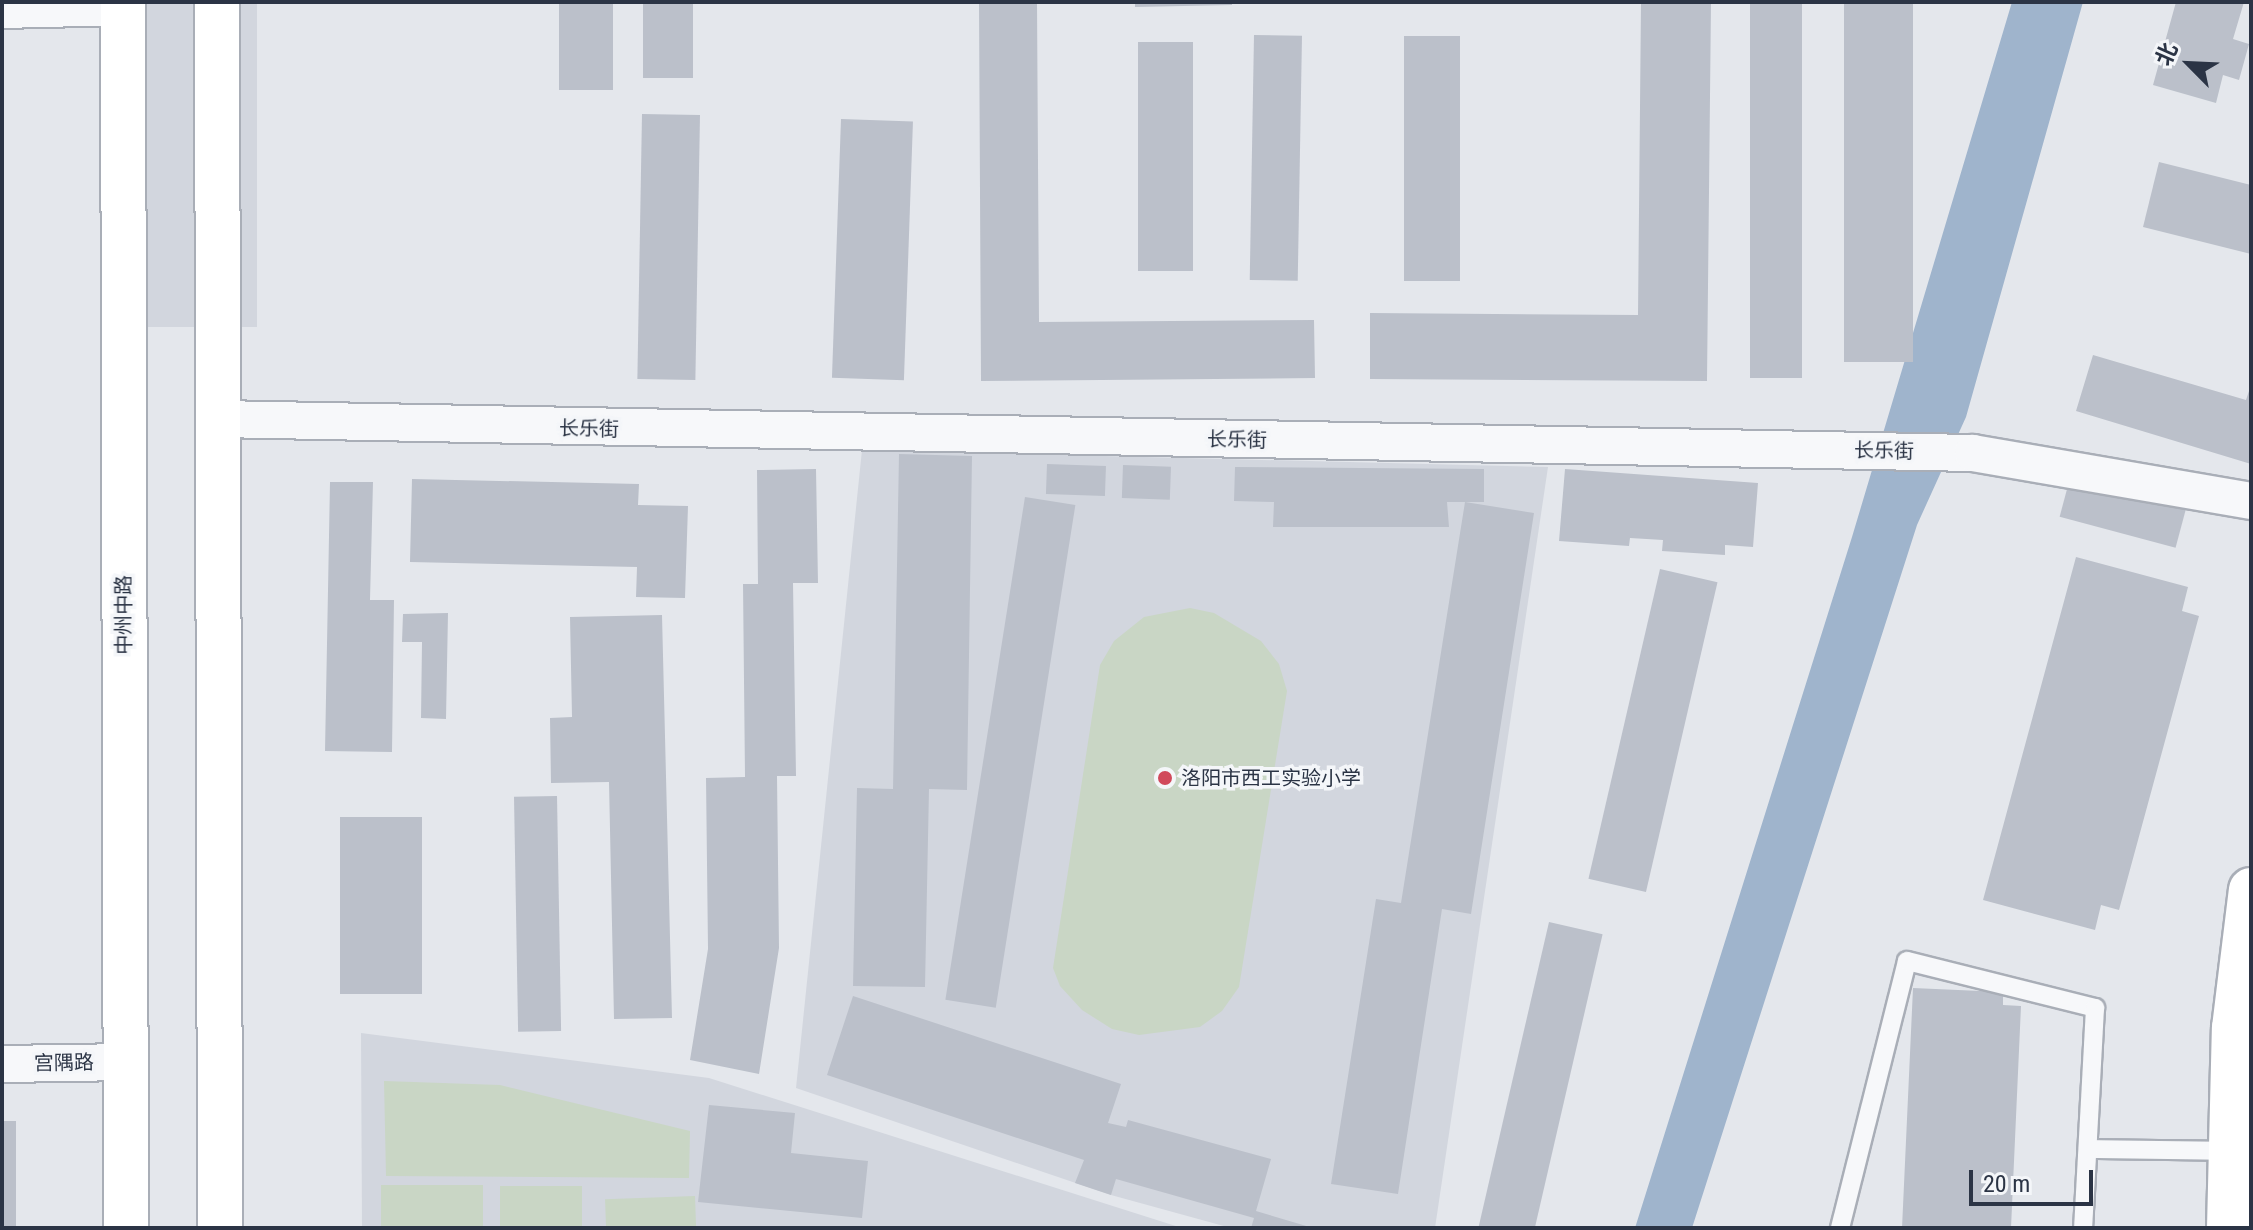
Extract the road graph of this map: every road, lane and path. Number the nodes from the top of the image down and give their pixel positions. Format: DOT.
graph roads {
  1 [pos="217,2"];
  2 [pos="123,4"];
  3 [pos="2,10"];
  4 [pos="218,419"];
  5 [pos="2251,501"];
  6 [pos="2251,890"];
  7 [pos="125,1062"];
  8 [pos="2,1064"];
  9 [pos="2089,1149"];
  10 [pos="2229,1151"];
  11 [pos="126,1228"];
  12 [pos="220,1228"];
  13 [pos="1840,1228"];
  14 [pos="2083,1228"];
  15 [pos="2229,1228"];
  1 -- 4 [label="main road"];
  2 -- 3 [label="street"];
  2 -- 7 [label="main road, 中州中路"];
  4 -- 5 [label="street, 长乐街"];
  4 -- 12 [label="main road"];
  6 -- 10 [label="main road"];
  7 -- 8 [label="street, 宫隅路"];
  7 -- 11 [label="main road, 中州中路"];
  9 -- 10 [label="lane"];
  9 -- 13 [label="lane"];
  9 -- 14 [label="lane"];
  10 -- 15 [label="main road"];
}
